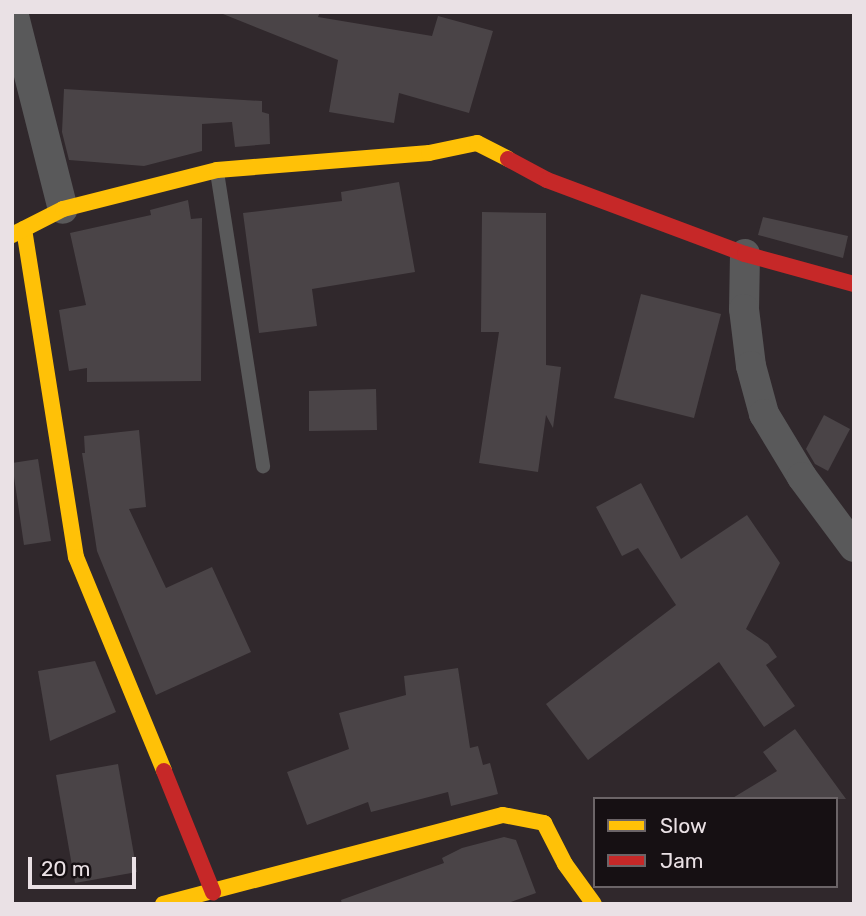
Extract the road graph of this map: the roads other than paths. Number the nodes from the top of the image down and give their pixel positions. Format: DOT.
graph roads {
  1 [pos="13,24"];
  2 [pos="217,170"];
  3 [pos="63,209"];
  4 [pos="18,232"];
  5 [pos="746,254"];
  6 [pos="854,284"];
  7 [pos="262,466"];
  8 [pos="854,547"];
  9 [pos="213,891"];
  10 [pos="163,904"];
  11 [pos="594,904"];
  1 -- 3 [label="street"];
  2 -- 3 [label="street"];
  2 -- 5 [label="street"];
  2 -- 7 [label="lane"];
  3 -- 4 [label="street"];
  4 -- 9 [label="street"];
  5 -- 6 [label="street"];
  5 -- 8 [label="street"];
  9 -- 10 [label="street"];
  9 -- 11 [label="street"];
}
